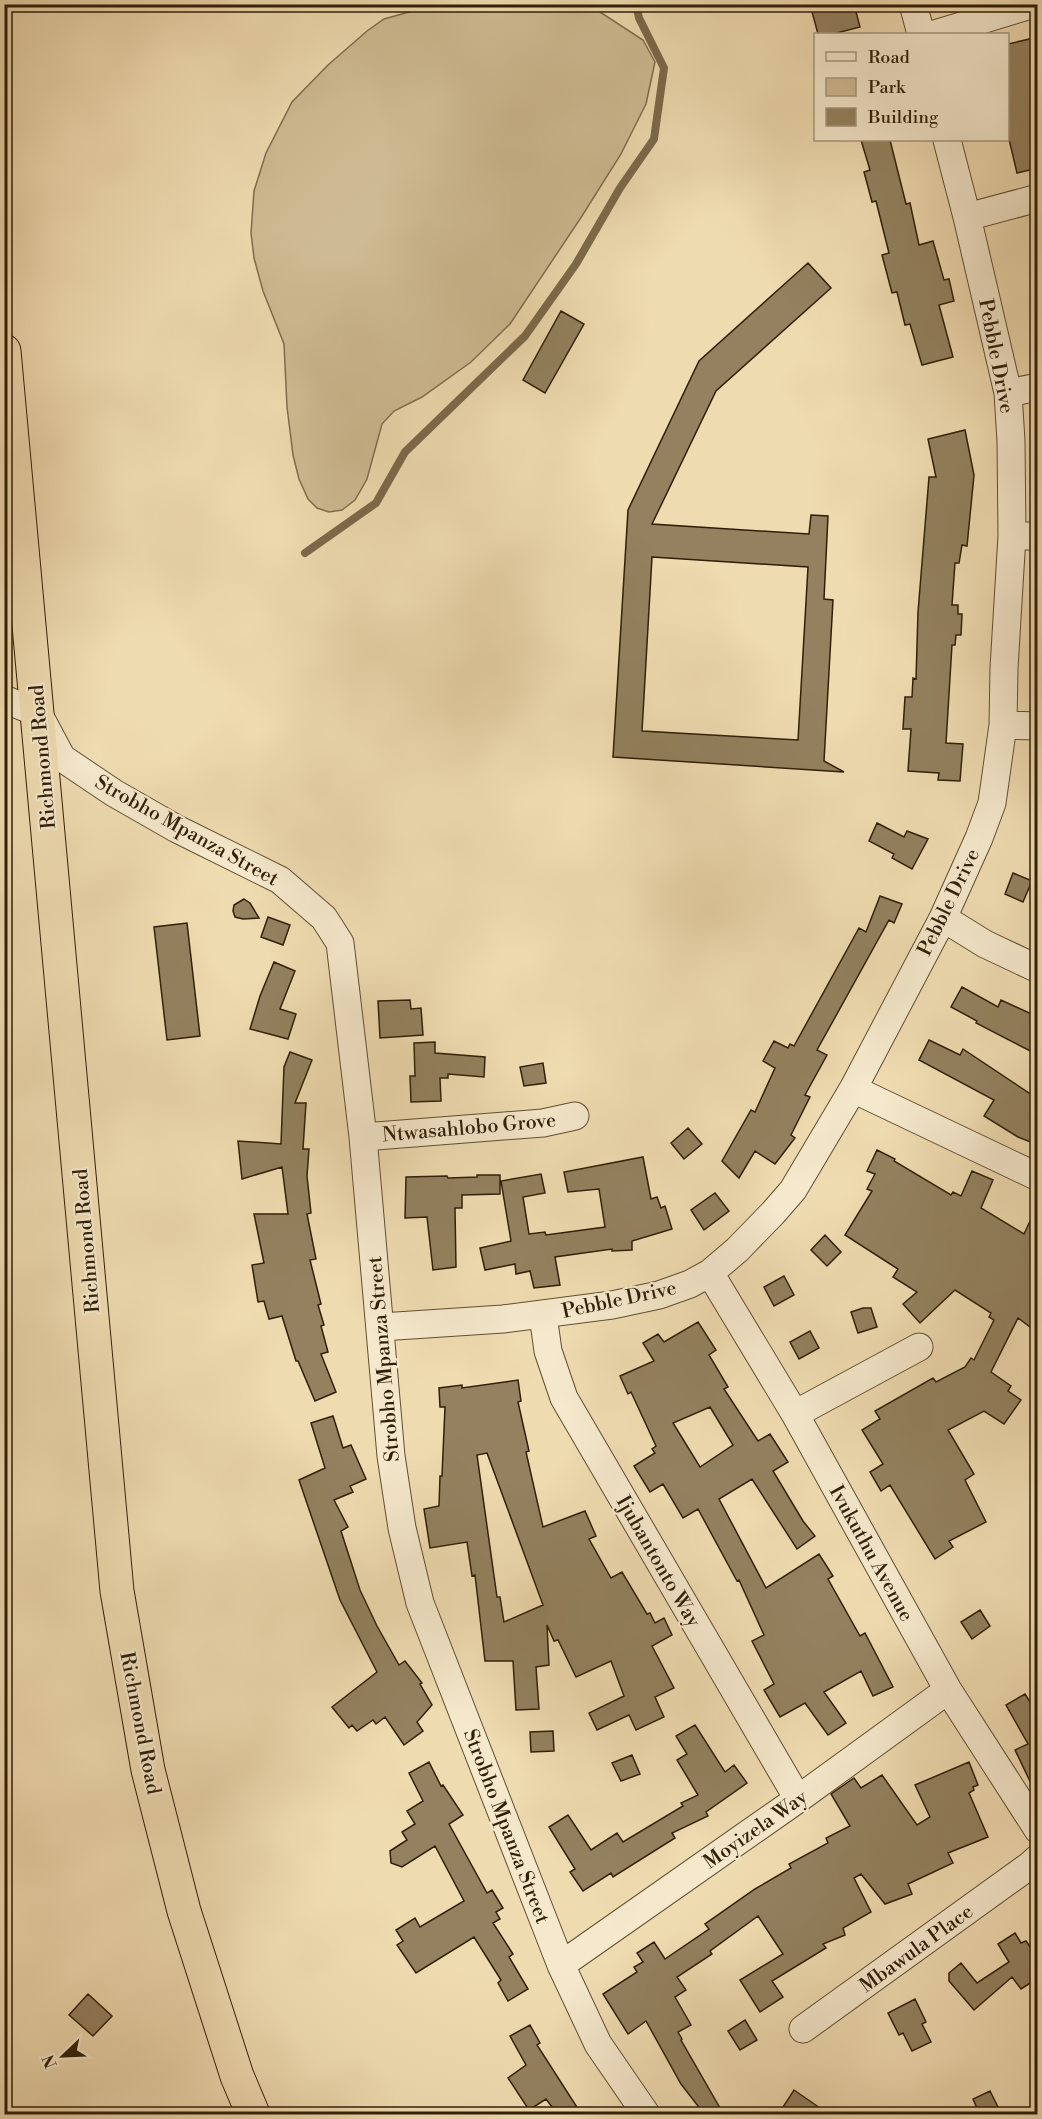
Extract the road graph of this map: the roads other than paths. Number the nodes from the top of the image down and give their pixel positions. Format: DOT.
graph roads {
  1 [pos="913,4"];
  2 [pos="1034,4"];
  3 [pos="921,33"];
  4 [pos="938,33"];
  5 [pos="947,141"];
  6 [pos="1038,198"];
  7 [pos="967,217"];
  8 [pos="4,351"];
  9 [pos="1038,387"];
  10 [pos="1008,393"];
  11 [pos="1025,536"];
  12 [pos="4,699"];
  13 [pos="38,713"];
  14 [pos="1003,725"];
  15 [pos="1038,726"];
  16 [pos="943,918"];
  17 [pos="1038,969"];
  18 [pos="853,1089"];
  19 [pos="575,1116"];
  20 [pos="363,1137"];
  21 [pos="1038,1177"];
  22 [pos="710,1273"];
  23 [pos="543,1315"];
  24 [pos="381,1327"];
  25 [pos="919,1347"];
  26 [pos="795,1414"];
  27 [pos="948,1690"];
  28 [pos="798,1799"];
  29 [pos="1038,1830"];
  30 [pos="1033,1862"];
  31 [pos="561,1965"];
  32 [pos="803,2029"];
  33 [pos="253,2115"];
  34 [pos="646,2115"];
  1 -- 3 [label="street"];
  2 -- 4 [label="street"];
  5 -- 7 [label="street, Pebble Drive"];
  6 -- 7 [label="street"];
  7 -- 10 [label="street, Pebble Drive"];
  8 -- 13 [label="highway, Richmond Road"];
  9 -- 10 [label="street"];
  10 -- 11 [label="street, Pebble Drive"];
  11 -- 14 [label="street, Pebble Drive"];
  12 -- 13 [label="street"];
  13 -- 20 [label="street, Strobho Mpanza Street"];
  13 -- 33 [label="highway, Richmond Road"];
  14 -- 15 [label="street"];
  14 -- 16 [label="street, Pebble Drive"];
  16 -- 17 [label="street"];
  16 -- 18 [label="street, Pebble Drive"];
  18 -- 21 [label="street"];
  18 -- 22 [label="street, Pebble Drive"];
  19 -- 20 [label="street, Ntwasahlobo Grove"];
  20 -- 24 [label="street, Strobho Mpanza Street"];
  22 -- 23 [label="street, Pebble Drive"];
  22 -- 26 [label="street, Ivukuthu Avenue"];
  23 -- 24 [label="street, Pebble Drive"];
  23 -- 28 [label="street, Ijubantonto Way"];
  24 -- 31 [label="street, Strobho Mpanza Street"];
  25 -- 26 [label="street"];
  26 -- 27 [label="street, Ivukuthu Avenue"];
  27 -- 28 [label="street, Moyizela Way"];
  27 -- 29 [label="street, Ivukuthu Avenue"];
  28 -- 31 [label="street, Moyizela Way"];
  30 -- 32 [label="street, Mbawula Place"];
  31 -- 34 [label="street, Strobho Mpanza Street"];
}
